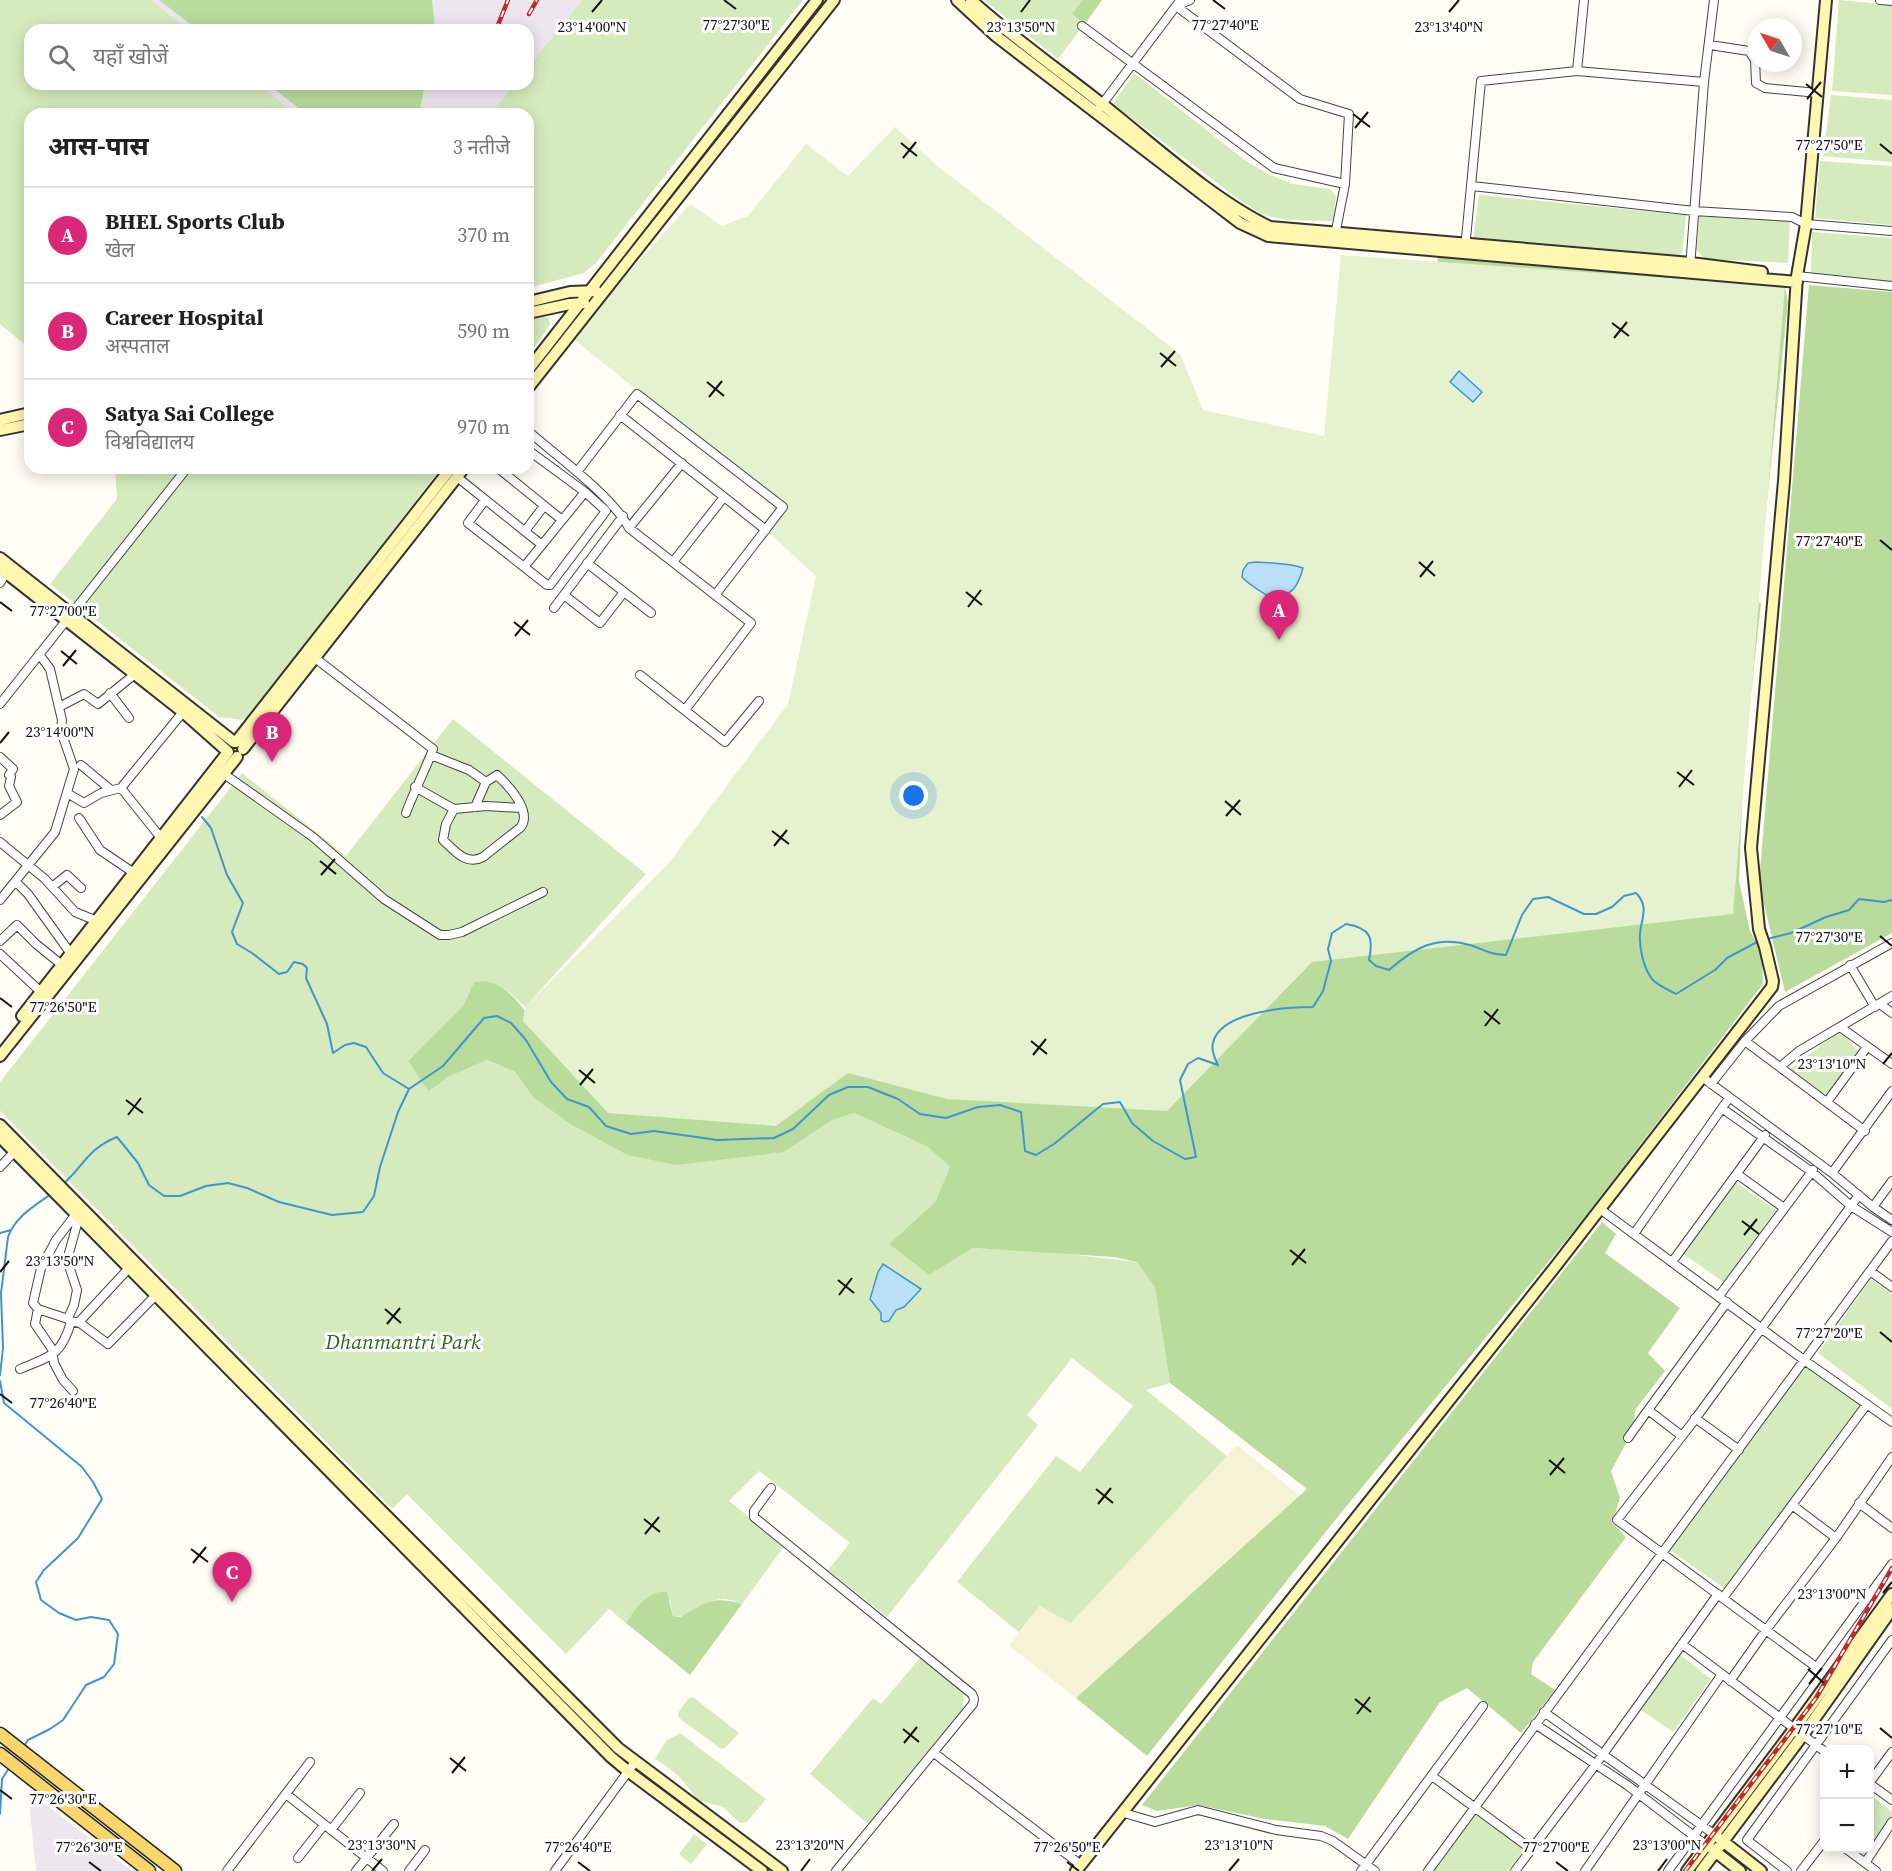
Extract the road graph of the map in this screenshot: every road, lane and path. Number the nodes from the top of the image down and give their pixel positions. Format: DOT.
graph roads {
  1 [pos="817,0"];
  2 [pos="834,0"];
  3 [pos="957,0"];
  4 [pos="971,0"];
  5 [pos="1190,0"];
  6 [pos="1584,0"];
  7 [pos="1714,0"];
  8 [pos="1826,0"];
  9 [pos="1880,0"];
  10 [pos="1892,1"];
  11 [pos="1179,3"];
  12 [pos="1082,26"];
  13 [pos="1710,45"];
  14 [pos="1132,64"];
  15 [pos="1577,70"];
  16 [pos="1704,82"];
  17 [pos="1818,93"];
  18 [pos="1099,109"];
  19 [pos="1345,184"];
  20 [pos="1472,186"];
  21 [pos="1694,211"];
  22 [pos="1806,224"];
  23 [pos="1892,231"];
  24 [pos="1335,237"];
  25 [pos="1466,248"];
  26 [pos="1690,268"];
  27 [pos="1797,279"];
  28 [pos="1892,286"];
  29 [pos="591,291"];
  30 [pos="606,291"];
  31 [pos="534,301"];
  32 [pos="582,303"];
  33 [pos="596,303"];
  34 [pos="534,313"];
  35 [pos="534,370"];
  36 [pos="534,370"];
  37 [pos="24,414"];
  38 [pos="620,415"];
  39 [pos="0,420"];
  40 [pos="24,425"];
  41 [pos="0,430"];
  42 [pos="534,436"];
  43 [pos="534,454"];
  44 [pos="682,464"];
  45 [pos="577,472"];
  46 [pos="182,474"];
  47 [pos="455,474"];
  48 [pos="461,474"];
  49 [pos="508,474"];
  50 [pos="585,492"];
  51 [pos="724,496"];
  52 [pos="485,500"];
  53 [pos="544,506"];
  54 [pos="421,515"];
  55 [pos="623,516"];
  56 [pos="562,520"];
  57 [pos="629,528"];
  58 [pos="766,530"];
  59 [pos="525,531"];
  60 [pos="542,545"];
  61 [pos="0,558"];
  62 [pos="673,562"];
  63 [pos="588,563"];
  64 [pos="524,567"];
  65 [pos="2,575"];
  66 [pos="624,592"];
  67 [pos="716,594"];
  68 [pos="564,595"];
  69 [pos="554,608"];
  70 [pos="651,613"];
  71 [pos="69,617"];
  72 [pos="39,654"];
  73 [pos="315,658"];
  74 [pos="135,674"];
  75 [pos="640,675"];
  76 [pos="110,693"];
  77 [pos="759,701"];
  78 [pos="0,704"];
  79 [pos="59,707"];
  80 [pos="685,710"];
  81 [pos="183,712"];
  82 [pos="129,718"];
  83 [pos="234,749"];
  84 [pos="431,755"];
  85 [pos="0,757"];
  86 [pos="81,765"];
  87 [pos="224,774"];
  88 [pos="486,782"];
  89 [pos="415,787"];
  90 [pos="121,788"];
  91 [pos="111,790"];
  92 [pos="68,793"];
  93 [pos="475,807"];
  94 [pos="521,808"];
  95 [pos="454,809"];
  96 [pos="406,813"];
  97 [pos="0,815"];
  98 [pos="79,818"];
  99 [pos="161,838"];
  100 [pos="0,842"];
  101 [pos="28,864"];
  102 [pos="134,873"];
  103 [pos="16,882"];
  104 [pos="52,887"];
  105 [pos="81,888"];
  106 [pos="543,892"];
  107 [pos="0,900"];
  108 [pos="97,921"];
  109 [pos="0,941"];
  110 [pos="1892,943"];
  111 [pos="0,954"];
  112 [pos="71,954"];
  113 [pos="62,965"];
  114 [pos="1850,965"];
  115 [pos="41,992"];
  116 [pos="1892,996"];
  117 [pos="1877,1005"];
  118 [pos="1892,1012"];
  119 [pos="1840,1027"];
  120 [pos="1745,1041"];
  121 [pos="0,1045"];
  122 [pos="1867,1047"];
  123 [pos="0,1056"];
  124 [pos="1892,1064"];
  125 [pos="1780,1067"];
  126 [pos="1707,1081"];
  127 [pos="1891,1094"];
  128 [pos="1729,1098"];
  129 [pos="1827,1102"];
  130 [pos="1723,1109"];
  131 [pos="0,1125"];
  132 [pos="1770,1127"];
  133 [pos="1865,1131"];
  134 [pos="0,1137"];
  135 [pos="1764,1138"];
  136 [pos="15,1151"];
  137 [pos="1818,1163"];
  138 [pos="0,1167"];
  139 [pos="1812,1172"];
  140 [pos="1832,1173"];
  141 [pos="1737,1174"];
  142 [pos="1892,1181"];
  143 [pos="51,1183"];
  144 [pos="1859,1196"];
  145 [pos="66,1197"];
  146 [pos="1851,1206"];
  147 [pos="1873,1207"];
  148 [pos="1784,1208"];
  149 [pos="1600,1209"];
  150 [pos="77,1215"];
  151 [pos="1892,1220"];
  152 [pos="94,1225"];
  153 [pos="1892,1232"];
  154 [pos="1634,1234"];
  155 [pos="1892,1241"];
  156 [pos="1672,1262"];
  157 [pos="129,1268"];
  158 [pos="1870,1271"];
  159 [pos="1892,1287"];
  160 [pos="155,1296"];
  161 [pos="1719,1296"];
  162 [pos="1727,1302"];
  163 [pos="172,1307"];
  164 [pos="38,1309"];
  165 [pos="72,1321"];
  166 [pos="1761,1328"];
  167 [pos="53,1355"];
  168 [pos="1804,1360"];
  169 [pos="20,1369"];
  170 [pos="73,1390"];
  171 [pos="1867,1404"];
  172 [pos="1648,1410"];
  173 [pos="1695,1418"];
  174 [pos="1892,1422"];
  175 [pos="1682,1436"];
  176 [pos="1628,1438"];
  177 [pos="1739,1450"];
  178 [pos="1892,1457"];
  179 [pos="771,1488"];
  180 [pos="1859,1503"];
  181 [pos="1792,1505"];
  182 [pos="1892,1528"];
  183 [pos="398,1534"];
  184 [pos="1836,1538"];
  185 [pos="1662,1553"];
  186 [pos="1892,1564"];
  187 [pos="1892,1594"];
  188 [pos="1720,1596"];
  189 [pos="1892,1610"];
  190 [pos="1766,1630"];
  191 [pos="1892,1641"];
  192 [pos="1682,1644"];
  193 [pos="1816,1667"];
  194 [pos="1722,1674"];
  195 [pos="1730,1680"];
  196 [pos="1483,1706"];
  197 [pos="1544,1712"];
  198 [pos="1779,1718"];
  199 [pos="1535,1724"];
  200 [pos="1799,1732"];
  201 [pos="1,1735"];
  202 [pos="1816,1745"];
  203 [pos="1820,1748"];
  204 [pos="1892,1752"];
  205 [pos="934,1753"];
  206 [pos="0,1754"];
  207 [pos="1603,1755"];
  208 [pos="310,1762"];
  209 [pos="635,1762"];
  210 [pos="1596,1764"];
  211 [pos="629,1772"];
  212 [pos="1432,1776"];
  213 [pos="1874,1776"];
  214 [pos="1646,1784"];
  215 [pos="1874,1787"];
  216 [pos="360,1793"];
  217 [pos="286,1794"];
  218 [pos="1639,1795"];
  219 [pos="1892,1800"];
  220 [pos="1475,1806"];
  221 [pos="1124,1813"];
  222 [pos="1892,1822"];
  223 [pos="394,1824"];
  224 [pos="324,1825"];
  225 [pos="1702,1826"];
  226 [pos="331,1830"];
  227 [pos="735,1835"];
  228 [pos="1694,1836"];
  229 [pos="1720,1838"];
  230 [pos="728,1844"];
  231 [pos="1820,1846"];
  232 [pos="1532,1849"];
  233 [pos="1711,1849"];
  234 [pos="425,1850"];
  235 [pos="1852,1853"];
  236 [pos="298,1858"];
  237 [pos="366,1858"];
  238 [pos="1865,1863"];
  239 [pos="1079,1868"];
  240 [pos="1364,1868"];
  241 [pos="149,1871"];
  242 [pos="175,1871"];
  243 [pos="227,1871"];
  244 [pos="356,1871"];
  245 [pos="383,1871"];
  246 [pos="408,1871"];
  247 [pos="555,1871"];
  248 [pos="762,1871"];
  249 [pos="782,1871"];
  250 [pos="836,1871"];
  251 [pos="1375,1871"];
  252 [pos="1428,1871"];
  253 [pos="1515,1871"];
  254 [pos="1585,1871"];
  255 [pos="1668,1871"];
  256 [pos="1687,1871"];
  257 [pos="1701,1871"];
  258 [pos="1740,1871"];
  259 [pos="1761,1871"];
  260 [pos="1787,1871"];
  261 [pos="1802,1871"];
  262 [pos="1876,1871"];
  1 -- 29 [label="main road"];
  2 -- 30 [label="main road"];
  3 -- 18 [label="main road"];
  4 -- 18 [label="main road"];
  5 -- 11 [label="street"];
  6 -- 15 [label="street"];
  7 -- 13 [label="street"];
  8 -- 17 [label="main road"];
  9 -- 10 [label="street"];
  11 -- 14 [label="street"];
  11 -- 19 [label="street"];
  12 -- 14 [label="street"];
  13 -- 16 [label="street"];
  13 -- 17 [label="street"];
  14 -- 18 [label="street"];
  14 -- 19 [label="street"];
  15 -- 16 [label="street"];
  15 -- 20 [label="street"];
  16 -- 21 [label="street"];
  17 -- 22 [label="main road"];
  18 -- 24 [label="main road"];
  19 -- 24 [label="street"];
  20 -- 21 [label="street"];
  20 -- 25 [label="street"];
  21 -- 22 [label="street"];
  21 -- 26 [label="street"];
  22 -- 23 [label="street"];
  22 -- 27 [label="main road"];
  24 -- 25 [label="main road"];
  25 -- 26 [label="main road"];
  26 -- 27 [label="main road"];
  27 -- 28 [label="street"];
  27 -- 126 [label="main road"];
  29 -- 30 [label="main road"];
  29 -- 31 [label="main road"];
  29 -- 32 [label="main road"];
  30 -- 33 [label="main road"];
  32 -- 33 [label="main road"];
  32 -- 34 [label="main road"];
  32 -- 35 [label="main road"];
  33 -- 36 [label="main road"];
  37 -- 39 [label="main road"];
  38 -- 44 [label="street"];
  38 -- 45 [label="street"];
  38 -- 58 [label="street"];
  40 -- 41 [label="main road"];
  42 -- 45 [label="street"];
  43 -- 50 [label="street"];
  44 -- 51 [label="street"];
  44 -- 57 [label="street"];
  45 -- 55 [label="street"];
  46 -- 71 [label="street"];
  47 -- 54 [label="main road"];
  48 -- 52 [label="street"];
  49 -- 53 [label="street"];
  50 -- 56 [label="street"];
  50 -- 64 [label="street"];
  51 -- 58 [label="street"];
  51 -- 62 [label="street"];
  52 -- 59 [label="street"];
  52 -- 64 [label="street"];
  53 -- 56 [label="street"];
  53 -- 59 [label="street"];
  54 -- 73 [label="main road"];
  54 -- 83 [label="main road"];
  55 -- 57 [label="street"];
  55 -- 63 [label="street"];
  56 -- 60 [label="street"];
  57 -- 62 [label="street"];
  58 -- 67 [label="street"];
  59 -- 60 [label="street"];
  60 -- 64 [label="street"];
  61 -- 71 [label="main road"];
  62 -- 67 [label="street"];
  63 -- 66 [label="street"];
  63 -- 68 [label="street"];
  65 -- 71 [label="main road"];
  66 -- 68 [label="street"];
  66 -- 70 [label="street"];
  67 -- 80 [label="street"];
  68 -- 69 [label="street"];
  71 -- 72 [label="street"];
  71 -- 74 [label="main road"];
  71 -- 83 [label="main road"];
  72 -- 78 [label="street"];
  72 -- 79 [label="street"];
  73 -- 83 [label="main road"];
  73 -- 84 [label="street"];
  74 -- 76 [label="street"];
  74 -- 81 [label="main road"];
  75 -- 80 [label="street"];
  76 -- 79 [label="street"];
  76 -- 82 [label="street"];
  77 -- 80 [label="street"];
  79 -- 92 [label="street"];
  81 -- 83 [label="main road"];
  81 -- 90 [label="street"];
  83 -- 87 [label="main road"];
  83 -- 99 [label="main road"];
  84 -- 88 [label="street"];
  84 -- 89 [label="street"];
  85 -- 97 [label="street"];
  86 -- 91 [label="street"];
  87 -- 106 [label="street"];
  87 -- 123 [label="main road"];
  88 -- 93 [label="street"];
  88 -- 94 [label="street"];
  89 -- 95 [label="street"];
  89 -- 96 [label="street"];
  90 -- 91 [label="street"];
  90 -- 99 [label="street"];
  91 -- 92 [label="street"];
  92 -- 101 [label="street"];
  93 -- 94 [label="street"];
  93 -- 95 [label="street"];
  94 -- 95 [label="street"];
  98 -- 102 [label="street"];
  99 -- 102 [label="main road"];
  100 -- 101 [label="street"];
  101 -- 103 [label="street"];
  101 -- 104 [label="street"];
  102 -- 108 [label="main road"];
  103 -- 107 [label="street"];
  103 -- 112 [label="street"];
  104 -- 105 [label="street"];
  104 -- 108 [label="street"];
  108 -- 112 [label="main road"];
  109 -- 113 [label="street"];
  110 -- 114 [label="street"];
  111 -- 115 [label="street"];
  112 -- 113 [label="main road"];
  113 -- 115 [label="main road"];
  114 -- 117 [label="street"];
  114 -- 120 [label="street"];
  115 -- 121 [label="main road"];
  116 -- 117 [label="street"];
  117 -- 118 [label="street"];
  117 -- 119 [label="street"];
  119 -- 122 [label="street"];
  119 -- 125 [label="street"];
  120 -- 125 [label="street"];
  120 -- 126 [label="street"];
  122 -- 124 [label="street"];
  122 -- 129 [label="street"];
  125 -- 129 [label="street"];
  126 -- 128 [label="street"];
  126 -- 149 [label="main road"];
  127 -- 133 [label="street"];
  128 -- 130 [label="street"];
  128 -- 132 [label="street"];
  129 -- 133 [label="street"];
  130 -- 135 [label="street"];
  130 -- 154 [label="street"];
  131 -- 143 [label="main road"];
  132 -- 135 [label="street"];
  132 -- 137 [label="street"];
  133 -- 140 [label="street"];
  134 -- 136 [label="main road"];
  135 -- 139 [label="street"];
  135 -- 141 [label="street"];
  136 -- 138 [label="street"];
  136 -- 143 [label="main road"];
  137 -- 139 [label="street"];
  137 -- 140 [label="street"];
  139 -- 146 [label="street"];
  139 -- 148 [label="street"];
  140 -- 144 [label="street"];
  141 -- 148 [label="street"];
  141 -- 156 [label="street"];
  142 -- 147 [label="street"];
  143 -- 145 [label="main road"];
  144 -- 146 [label="street"];
  144 -- 147 [label="street"];
  145 -- 150 [label="main road"];
  145 -- 152 [label="main road"];
  146 -- 153 [label="street"];
  146 -- 166 [label="street"];
  147 -- 151 [label="street"];
  148 -- 161 [label="street"];
  149 -- 154 [label="street"];
  149 -- 221 [label="main road"];
  150 -- 152 [label="main road"];
  150 -- 164 [label="street"];
  150 -- 165 [label="street"];
  152 -- 157 [label="main road"];
  152 -- 163 [label="main road"];
  154 -- 156 [label="street"];
  155 -- 158 [label="street"];
  156 -- 161 [label="street"];
  157 -- 160 [label="main road"];
  157 -- 165 [label="street"];
  158 -- 159 [label="street"];
  158 -- 168 [label="street"];
  160 -- 163 [label="main road"];
  160 -- 165 [label="street"];
  161 -- 162 [label="street"];
  162 -- 166 [label="street"];
  162 -- 172 [label="street"];
  163 -- 183 [label="main road"];
  164 -- 165 [label="street"];
  164 -- 167 [label="street"];
  165 -- 167 [label="street"];
  166 -- 168 [label="street"];
  166 -- 173 [label="street"];
  167 -- 169 [label="street"];
  167 -- 170 [label="street"];
  168 -- 171 [label="street"];
  168 -- 177 [label="street"];
  171 -- 174 [label="street"];
  171 -- 181 [label="street"];
  172 -- 175 [label="street"];
  172 -- 176 [label="street"];
  173 -- 175 [label="street"];
  173 -- 177 [label="street"];
  175 -- 185 [label="street"];
  177 -- 185 [label="street"];
  178 -- 180 [label="street"];
  179 -- 205 [label="street"];
  180 -- 182 [label="street"];
  180 -- 184 [label="street"];
  181 -- 184 [label="street"];
  181 -- 188 [label="street"];
  183 -- 209 [label="main road"];
  183 -- 211 [label="main road"];
  184 -- 190 [label="street"];
  185 -- 188 [label="street"];
  185 -- 197 [label="street"];
  186 -- 193 [label="street"];
  187 -- 200 [label="main road"];
  188 -- 190 [label="street"];
  188 -- 192 [label="street"];
  189 -- 200 [label="main road"];
  190 -- 193 [label="street"];
  190 -- 195 [label="street"];
  191 -- 202 [label="street"];
  192 -- 194 [label="street"];
  192 -- 207 [label="street"];
  193 -- 198 [label="street"];
  194 -- 195 [label="street"];
  194 -- 214 [label="street"];
  195 -- 198 [label="street"];
  196 -- 212 [label="street"];
  197 -- 199 [label="street"];
  197 -- 207 [label="street"];
  198 -- 200 [label="street"];
  198 -- 225 [label="street"];
  199 -- 210 [label="street"];
  199 -- 220 [label="street"];
  200 -- 202 [label="street"];
  200 -- 229 [label="main road"];
  201 -- 242 [label="main road"];
  202 -- 203 [label="street"];
  202 -- 260 [label="street"];
  204 -- 213 [label="street"];
  205 -- 239 [label="street"];
  205 -- 250 [label="street"];
  206 -- 241 [label="main road"];
  207 -- 210 [label="street"];
  207 -- 214 [label="street"];
  208 -- 217 [label="street"];
  209 -- 211 [label="street"];
  209 -- 227 [label="main road"];
  210 -- 218 [label="street"];
  210 -- 232 [label="street"];
  211 -- 230 [label="main road"];
  211 -- 247 [label="street"];
  212 -- 220 [label="street"];
  212 -- 240 [label="street"];
  214 -- 218 [label="street"];
  214 -- 225 [label="street"];
  215 -- 219 [label="street"];
  216 -- 226 [label="street"];
  217 -- 224 [label="street"];
  217 -- 243 [label="street"];
  218 -- 228 [label="street"];
  218 -- 254 [label="street"];
  220 -- 232 [label="street"];
  220 -- 252 [label="street"];
  221 -- 239 [label="main road"];
  221 -- 240 [label="street"];
  222 -- 238 [label="street"];
  223 -- 237 [label="street"];
  224 -- 226 [label="street"];
  224 -- 236 [label="street"];
  225 -- 228 [label="street"];
  225 -- 229 [label="street"];
  226 -- 237 [label="street"];
  227 -- 230 [label="main road"];
  227 -- 249 [label="main road"];
  228 -- 233 [label="street"];
  228 -- 255 [label="street"];
  229 -- 233 [label="main road"];
  229 -- 259 [label="main road"];
  230 -- 248 [label="main road"];
  231 -- 261 [label="street"];
  232 -- 253 [label="street"];
  233 -- 256 [label="main road"];
  233 -- 257 [label="main road"];
  233 -- 258 [label="main road"];
  234 -- 246 [label="street"];
  235 -- 238 [label="street"];
  237 -- 244 [label="street"];
  237 -- 245 [label="street"];
  238 -- 262 [label="street"];
  240 -- 251 [label="street"];
}
